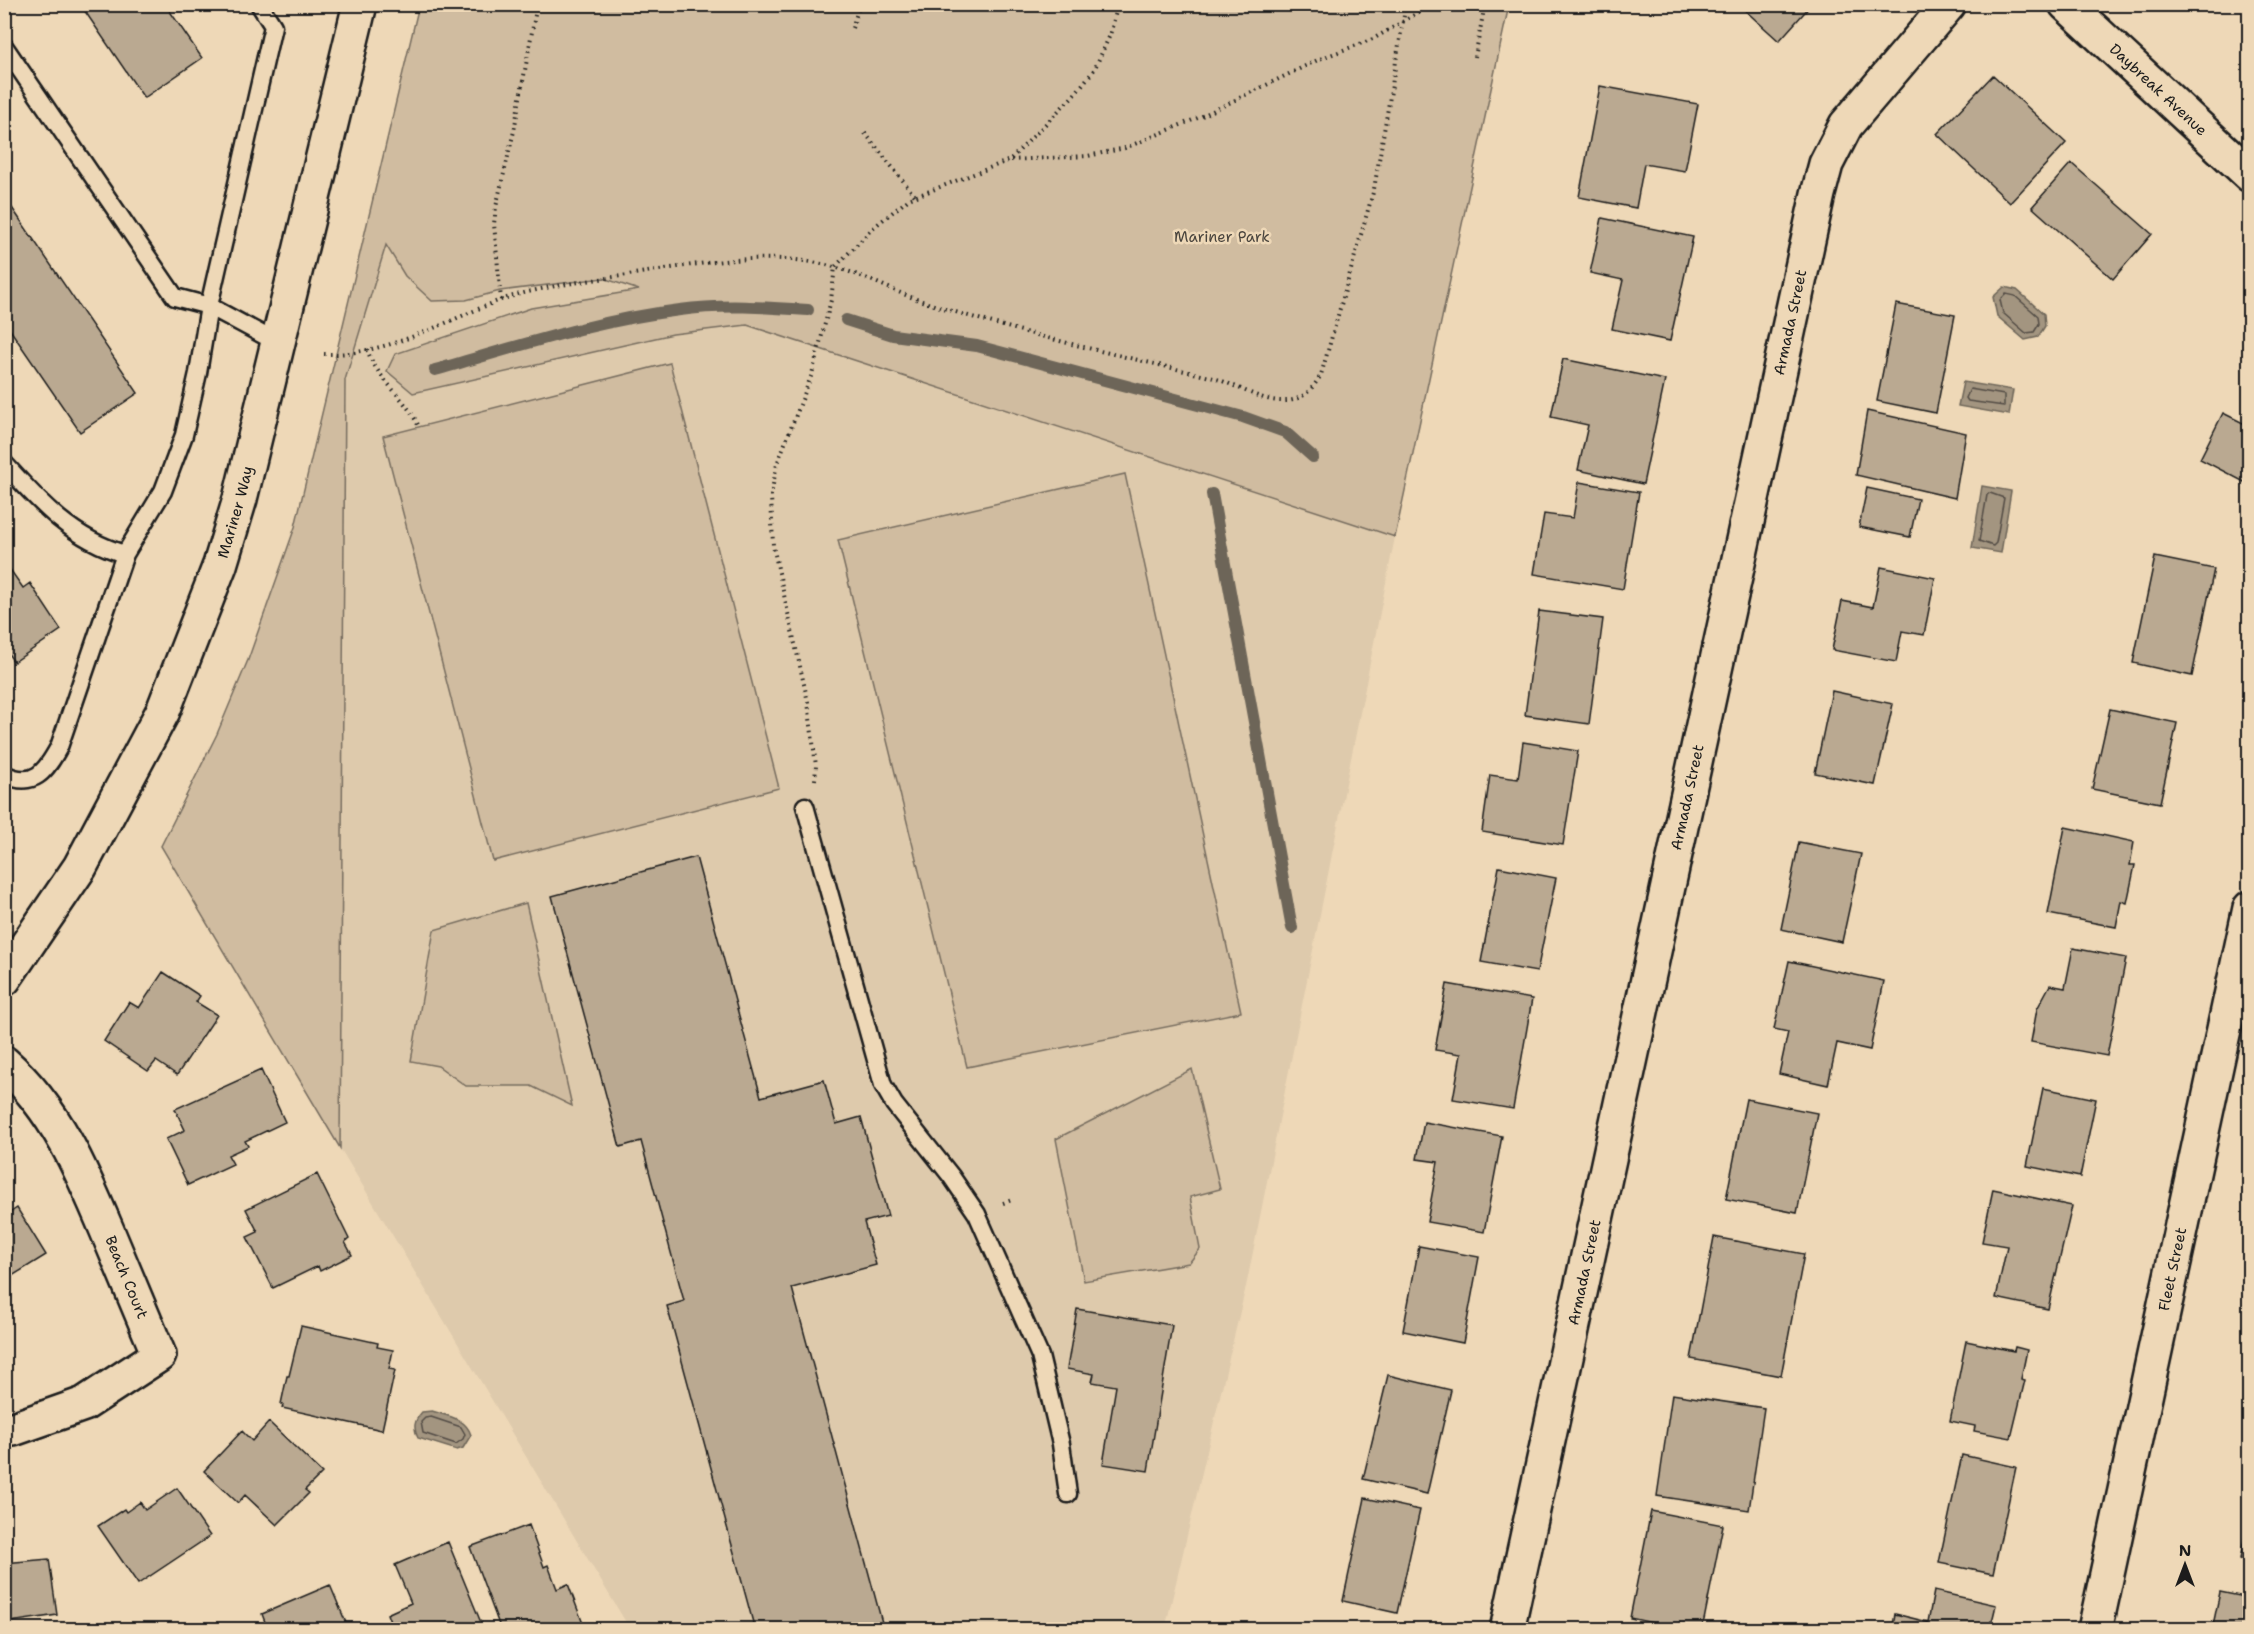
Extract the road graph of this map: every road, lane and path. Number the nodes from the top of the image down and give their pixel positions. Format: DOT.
graph roads {
  1 [pos="259,4"];
  2 [pos="360,4"];
  3 [pos="537,4"];
  4 [pos="860,4"];
  5 [pos="1118,4"];
  6 [pos="1406,4"];
  7 [pos="1433,4"];
  8 [pos="1485,4"];
  9 [pos="1949,4"];
  10 [pos="2066,4"];
  11 [pos="1404,21"];
  12 [pos="852,28"];
  13 [pos="4,46"];
  14 [pos="1474,57"];
  15 [pos="865,133"];
  16 [pos="1010,160"];
  17 [pos="2250,175"];
  18 [pos="916,197"];
  19 [pos="835,267"];
  20 [pos="501,300"];
  21 [pos="209,306"];
  22 [pos="278,343"];
  23 [pos="367,349"];
  24 [pos="324,354"];
  25 [pos="419,427"];
  26 [pos="4,463"];
  27 [pos="125,554"];
  28 [pos="4,774"];
  29 [pos="805,806"];
  30 [pos="2250,908"];
  31 [pos="4,979"];
  32 [pos="4,1063"];
  33 [pos="13,1429"];
  34 [pos="1068,1494"];
  35 [pos="1507,1629"];
  36 [pos="2095,1629"];
  1 -- 21 [label="lane"];
  2 -- 22 [label="street, Mariner Way"];
  3 -- 20 [label="path"];
  4 -- 12 [label="path"];
  5 -- 16 [label="path"];
  6 -- 11 [label="path"];
  7 -- 11 [label="path"];
  8 -- 14 [label="path"];
  9 -- 35 [label="street, Armada Street"];
  10 -- 17 [label="street, Daybreak Avenue"];
  11 -- 16 [label="path"];
  11 -- 19 [label="path"];
  13 -- 21 [label="lane"];
  15 -- 18 [label="path"];
  16 -- 18 [label="path"];
  18 -- 19 [label="path"];
  19 -- 20 [label="path"];
  19 -- 29 [label="path"];
  20 -- 23 [label="path"];
  21 -- 22 [label="lane"];
  21 -- 27 [label="lane"];
  22 -- 31 [label="street, Mariner Way"];
  23 -- 24 [label="path"];
  23 -- 25 [label="path"];
  26 -- 27 [label="lane"];
  27 -- 28 [label="lane"];
  29 -- 34 [label="lane"];
  30 -- 36 [label="street, Fleet Street"];
  32 -- 33 [label="street, Beach Court"];
}
